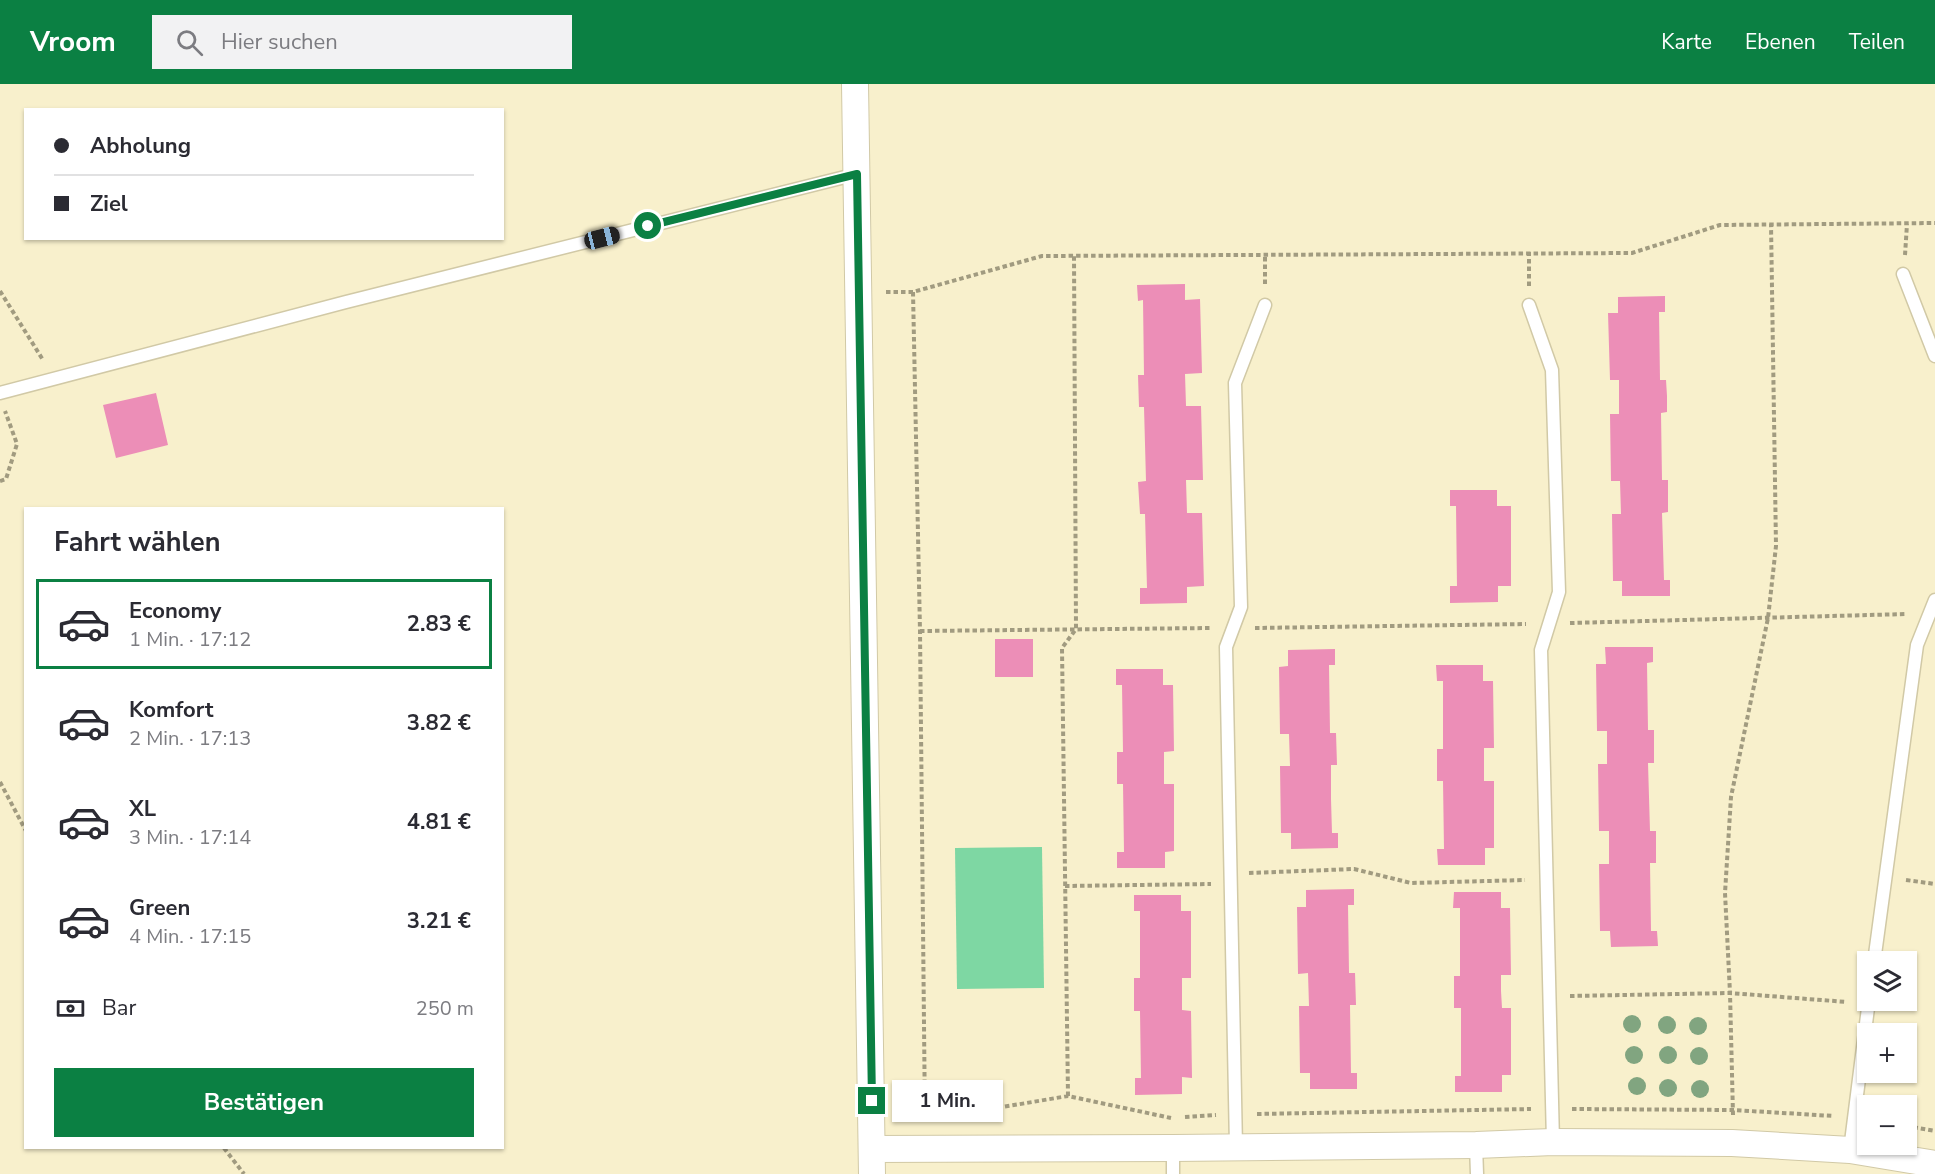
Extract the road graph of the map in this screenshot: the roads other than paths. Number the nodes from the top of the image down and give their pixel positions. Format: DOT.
graph roads {
  1 [pos="855,84"];
  2 [pos="857,174"];
  3 [pos="1903,274"];
  4 [pos="1265,305"];
  5 [pos="1529,305"];
  6 [pos="1935,356"];
  7 [pos="0,393"];
  8 [pos="1935,600"];
  9 [pos="1875,951"];
  10 [pos="1868,1011"];
  11 [pos="1553,1142"];
  12 [pos="1476,1145"];
  13 [pos="1236,1147"];
  14 [pos="1173,1148"];
  15 [pos="873,1149"];
  16 [pos="1850,1150"];
  17 [pos="1928,1166"];
  18 [pos="872,1174"];
  19 [pos="1173,1174"];
  20 [pos="1477,1174"];
  1 -- 2 [label="street"];
  2 -- 7 [label="lane"];
  2 -- 15 [label="street"];
  3 -- 6 [label="lane"];
  4 -- 13 [label="lane"];
  5 -- 11 [label="lane"];
  8 -- 9 [label="lane"];
  10 -- 16 [label="lane"];
  11 -- 12 [label="street"];
  11 -- 16 [label="street"];
  12 -- 13 [label="street"];
  12 -- 20 [label="lane"];
  13 -- 14 [label="street"];
  14 -- 15 [label="street"];
  14 -- 19 [label="lane"];
  15 -- 18 [label="street"];
  16 -- 17 [label="street"];
}
